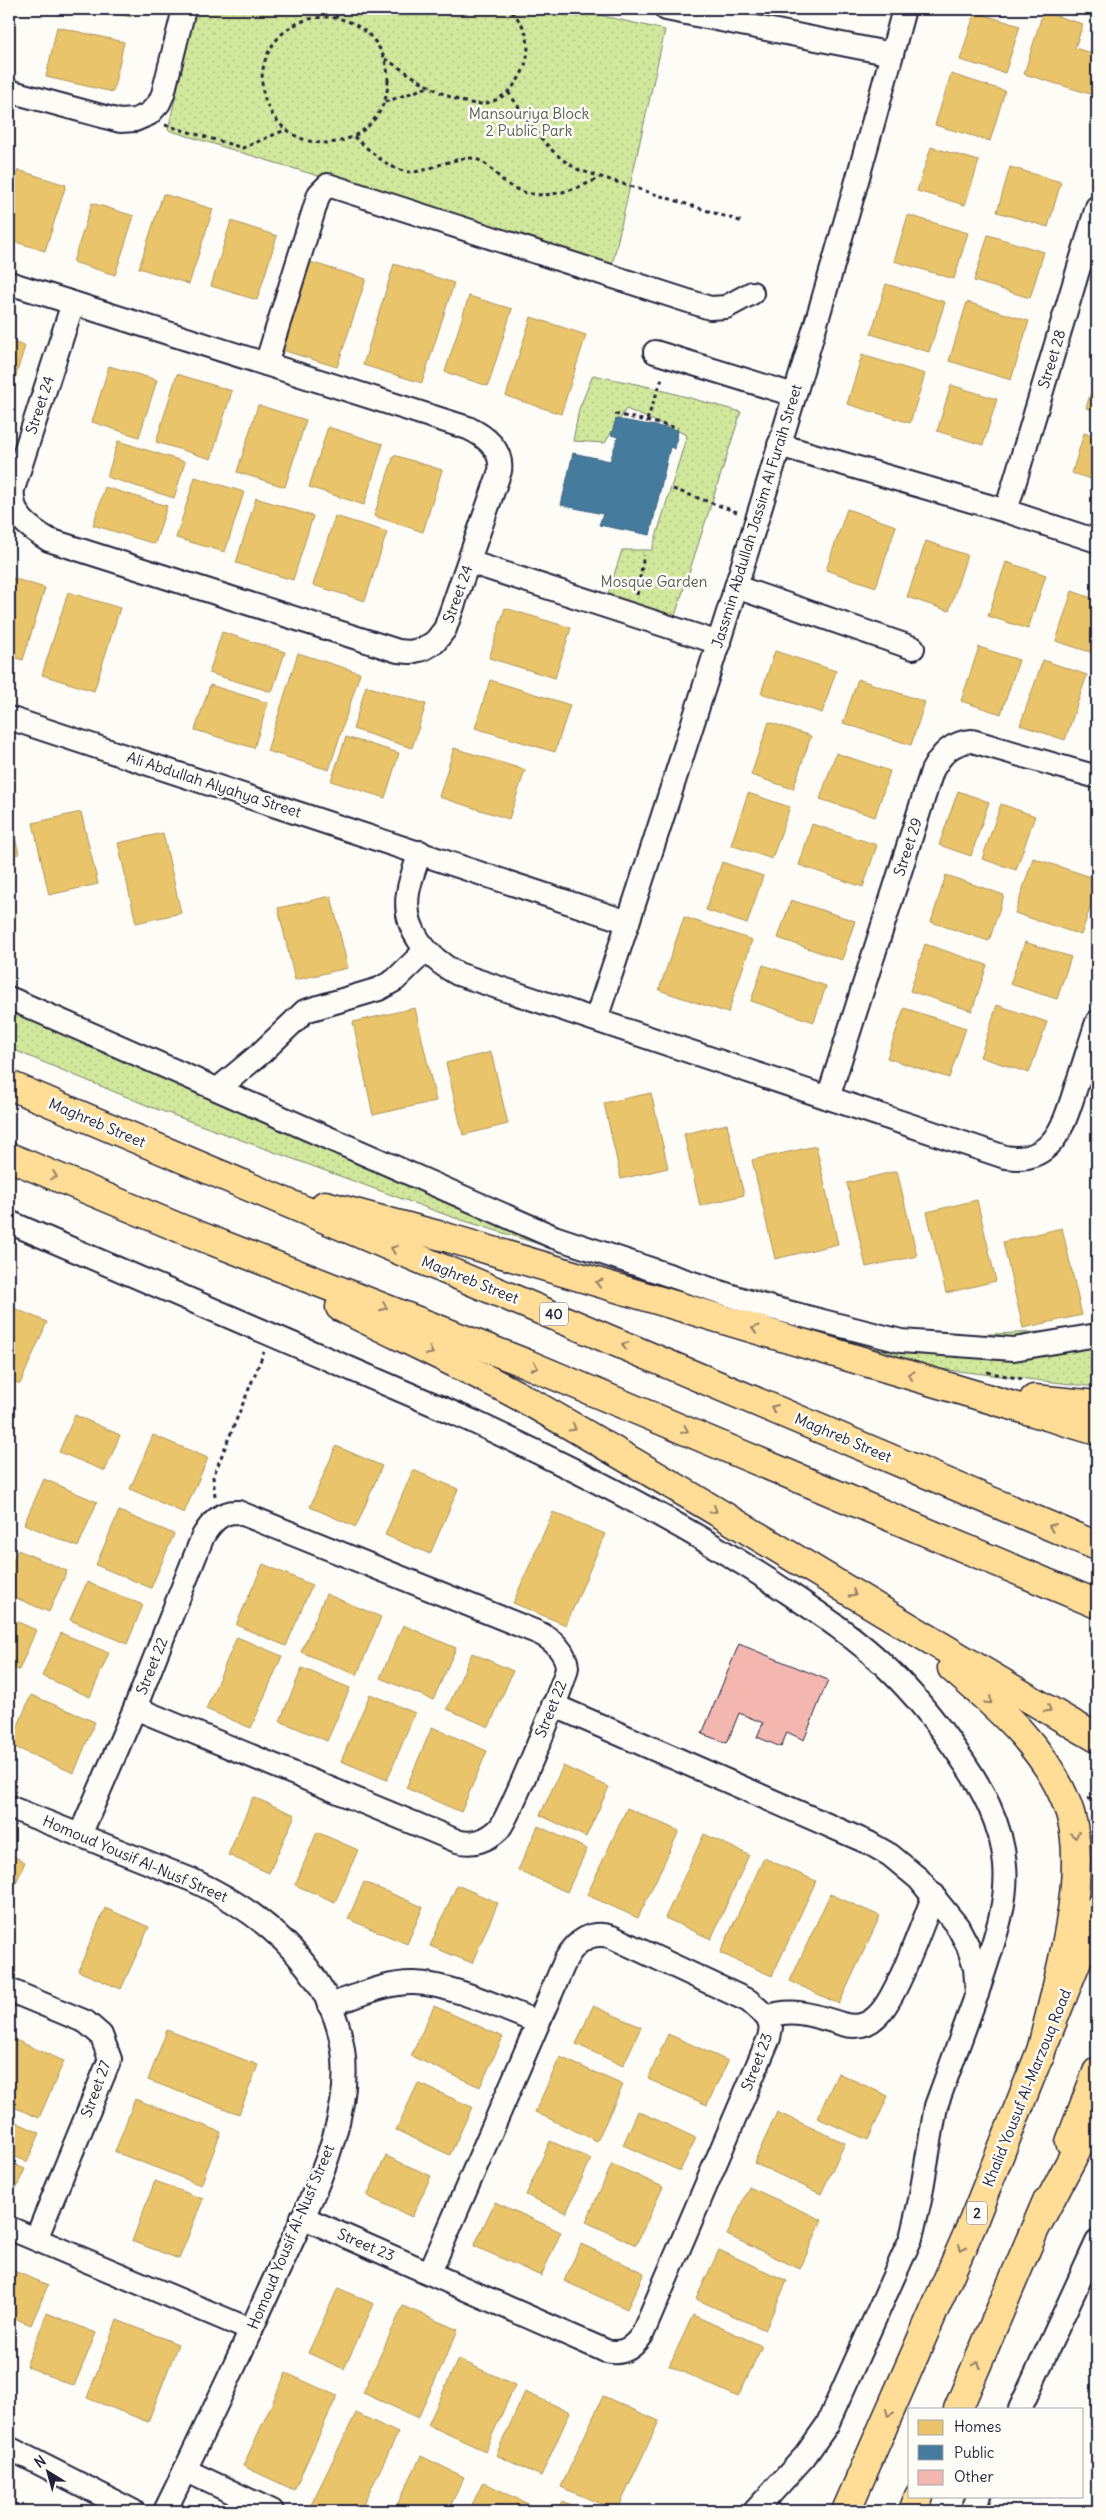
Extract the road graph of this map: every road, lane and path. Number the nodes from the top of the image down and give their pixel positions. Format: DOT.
graph roads {
  1 [pos="184,9"];
  2 [pos="338,9"];
  3 [pos="509,9"];
  4 [pos="666,9"];
  5 [pos="904,9"];
  6 [pos="336,18"];
  7 [pos="892,54"];
  8 [pos="385,59"];
  9 [pos="431,86"];
  10 [pos="9,91"];
  11 [pos="508,92"];
  12 [pos="384,103"];
  13 [pos="142,118"];
  14 [pos="285,130"];
  15 [pos="354,137"];
  16 [pos="600,177"];
  17 [pos="1097,207"];
  18 [pos="743,222"];
  19 [pos="9,283"];
  20 [pos="752,294"];
  21 [pos="73,303"];
  22 [pos="662,354"];
  23 [pos="266,364"];
  24 [pos="794,395"];
  25 [pos="616,414"];
  26 [pos="647,420"];
  27 [pos="678,428"];
  28 [pos="779,445"];
  29 [pos="673,489"];
  30 [pos="1006,511"];
  31 [pos="757,518"];
  32 [pos="1097,541"];
  33 [pos="644,555"];
  34 [pos="469,562"];
  35 [pos="736,587"];
  36 [pos="633,616"];
  37 [pos="719,643"];
  38 [pos="913,648"];
  39 [pos="9,718"];
  40 [pos="1097,777"];
  41 [pos="420,852"];
  42 [pos="628,922"];
  43 [pos="426,950"];
  44 [pos="9,998"];
  45 [pos="596,1019"];
  46 [pos="1097,1022"];
  47 [pos="9,1085"];
  48 [pos="218,1089"];
  49 [pos="828,1098"];
  50 [pos="9,1157"];
  51 [pos="231,1181"];
  52 [pos="9,1222"];
  53 [pos="182,1229"];
  54 [pos="271,1335"];
  55 [pos="1097,1336"];
  56 [pos="980,1371"];
  57 [pos="1024,1379"];
  58 [pos="958,1389"];
  59 [pos="1097,1405"];
  60 [pos="1097,1431"];
  61 [pos="217,1519"];
  62 [pos="1097,1546"];
  63 [pos="1097,1604"];
  64 [pos="900,1623"];
  65 [pos="553,1706"];
  66 [pos="135,1708"];
  67 [pos="1097,1738"];
  68 [pos="9,1807"];
  69 [pos="80,1835"];
  70 [pos="934,1896"];
  71 [pos="1097,1910"];
  72 [pos="9,1990"];
  73 [pos="977,1994"];
  74 [pos="329,2005"];
  75 [pos="767,2018"];
  76 [pos="538,2022"];
  77 [pos="1040,2056"];
  78 [pos="1097,2072"];
  79 [pos="1097,2111"];
  80 [pos="302,2217"];
  81 [pos="1037,2224"];
  82 [pos="9,2228"];
  83 [pos="36,2239"];
  84 [pos="1097,2242"];
  85 [pos="430,2272"];
  86 [pos="251,2330"];
  87 [pos="958,2408"];
  88 [pos="1020,2408"];
  89 [pos="9,2448"];
  90 [pos="185,2470"];
  91 [pos="918,2498"];
  92 [pos="978,2498"];
  93 [pos="133,2511"];
  94 [pos="165,2511"];
  95 [pos="272,2511"];
  96 [pos="755,2511"];
  97 [pos="846,2511"];
  98 [pos="912,2511"];
  99 [pos="972,2511"];
  1 -- 13 [label="street"];
  2 -- 6 [label="path"];
  3 -- 11 [label="path"];
  4 -- 7 [label="street"];
  5 -- 7 [label="street, Jassmin Abdullah Jassim Al Furaih Street"];
  6 -- 8 [label="path"];
  6 -- 14 [label="path"];
  7 -- 24 [label="street, Jassmin Abdullah Jassim Al Furaih Street"];
  8 -- 9 [label="path"];
  8 -- 12 [label="path"];
  9 -- 11 [label="path"];
  9 -- 12 [label="path"];
  10 -- 13 [label="street"];
  11 -- 16 [label="path"];
  12 -- 15 [label="path"];
  13 -- 14 [label="path"];
  14 -- 15 [label="path"];
  15 -- 16 [label="path"];
  16 -- 18 [label="path"];
  17 -- 30 [label="street, Street 28"];
  19 -- 21 [label="street, Street 24"];
  20 -- 23 [label="street"];
  21 -- 23 [label="street, Street 24"];
  21 -- 34 [label="street, Street 24"];
  22 -- 24 [label="street"];
  22 -- 26 [label="path"];
  23 -- 34 [label="street, Street 24"];
  24 -- 28 [label="street, Jassmin Abdullah Jassim Al Furaih Street"];
  25 -- 26 [label="path"];
  26 -- 27 [label="path"];
  28 -- 30 [label="street"];
  28 -- 31 [label="street, Jassmin Abdullah Jassim Al Furaih Street"];
  29 -- 31 [label="path"];
  30 -- 32 [label="street"];
  31 -- 35 [label="street, Jassmin Abdullah Jassim Al Furaih Street"];
  33 -- 36 [label="path"];
  34 -- 36 [label="street"];
  35 -- 37 [label="street, Jassmin Abdullah Jassim Al Furaih Street"];
  35 -- 38 [label="street"];
  36 -- 37 [label="street"];
  37 -- 42 [label="street, Jassmin Abdullah Jassim Al Furaih Street"];
  39 -- 41 [label="street, Ali Abdullah Alyahya Street"];
  40 -- 49 [label="street, Street 29"];
  41 -- 42 [label="street, Ali Abdullah Alyahya Street"];
  41 -- 43 [label="street"];
  42 -- 45 [label="street, Jassmin Abdullah Jassim Al Furaih Street"];
  43 -- 45 [label="street"];
  43 -- 48 [label="street"];
  44 -- 48 [label="street"];
  45 -- 49 [label="street"];
  46 -- 49 [label="street"];
  47 -- 51 [label="main road, Maghreb Street / 40"];
  48 -- 55 [label="street"];
  50 -- 53 [label="main road, one-way"];
  58 -- 51 [label="main road, one-way"];
  62 -- 51 [label="main road, Maghreb Street / 40, one-way"];
  52 -- 54 [label="street"];
  53 -- 63 [label="main road, one-way"];
  53 -- 64 [label="main road, one-way"];
  54 -- 61 [label="path"];
  54 -- 73 [label="street"];
  56 -- 57 [label="path"];
  58 -- 59 [label="main road"];
  58 -- 60 [label="main road"];
  61 -- 65 [label="street, Street 22"];
  61 -- 66 [label="street, Street 22"];
  64 -- 67 [label="main road, one-way"];
  64 -- 77 [label="main road, one-way"];
  65 -- 66 [label="street, Street 22"];
  65 -- 70 [label="street"];
  66 -- 69 [label="street, Street 22"];
  68 -- 69 [label="street, Homoud Yousif Al-Nusf Street"];
  69 -- 74 [label="street, Homoud Yousif Al-Nusf Street"];
  70 -- 73 [label="street"];
  70 -- 75 [label="street"];
  71 -- 77 [label="main road, Khalid Yousuf Al-Marzouq Road / 2"];
  72 -- 83 [label="street, Street 27"];
  73 -- 96 [label="street"];
  74 -- 76 [label="street"];
  74 -- 80 [label="street, Homoud Yousif Al-Nusf Street"];
  75 -- 76 [label="street, Street 23"];
  75 -- 85 [label="street, Street 23"];
  76 -- 85 [label="street, Street 23"];
  77 -- 97 [label="main road, Khalid Yousuf Al-Marzouq Road / 2, one-way"];
  78 -- 81 [label="main road"];
  79 -- 81 [label="main road"];
  80 -- 85 [label="street, Street 23"];
  80 -- 86 [label="street, Homoud Yousif Al-Nusf Street"];
  87 -- 81 [label="main road, one-way"];
  82 -- 83 [label="street"];
  83 -- 86 [label="street"];
  84 -- 88 [label="street"];
  86 -- 90 [label="street, Homoud Yousif Al-Nusf Street"];
  89 -- 93 [label="street"];
  90 -- 94 [label="street, Homoud Yousif Al-Nusf Street"];
  90 -- 95 [label="street"];
  91 -- 98 [label="main road"];
  92 -- 99 [label="street"];
}
